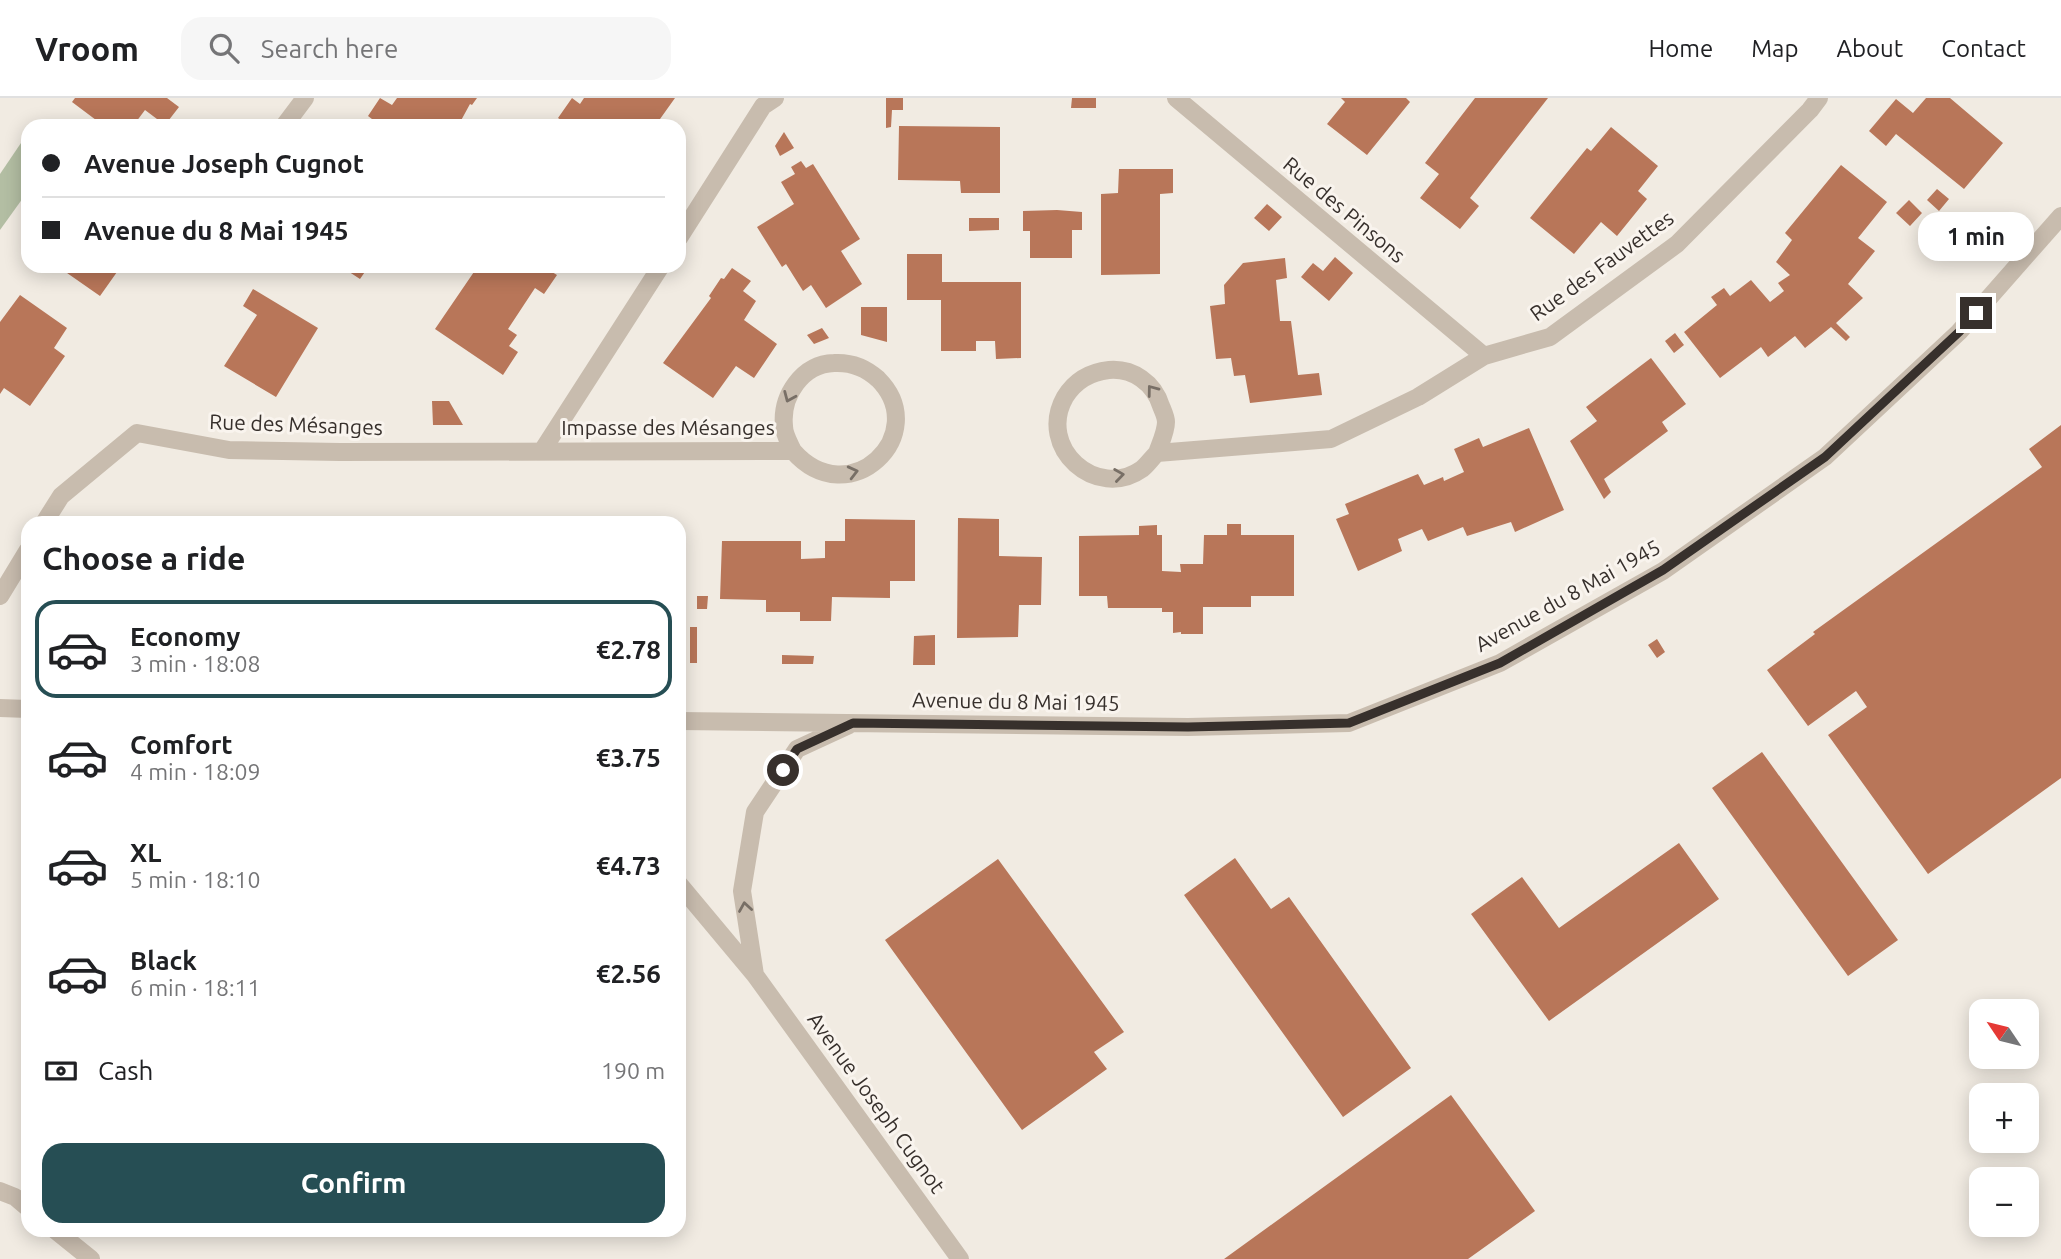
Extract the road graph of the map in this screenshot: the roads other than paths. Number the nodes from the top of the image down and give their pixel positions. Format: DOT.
graph roads {
  1 [pos="305,98"];
  2 [pos="1176,98"];
  3 [pos="1819,98"];
  4 [pos="769,101"];
  5 [pos="289,119"];
  6 [pos="2061,216"];
  7 [pos="686,227"];
  8 [pos="656,273"];
  9 [pos="1483,356"];
  10 [pos="542,451"];
  11 [pos="793,451"];
  12 [pos="1157,453"];
  13 [pos="48,516"];
  14 [pos="21,562"];
  15 [pos="0,596"];
  16 [pos="0,708"];
  17 [pos="21,709"];
  18 [pos="686,721"];
  19 [pos="853,723"];
  20 [pos="686,892"];
  21 [pos="755,975"];
  22 [pos="0,1191"];
  23 [pos="21,1203"];
  24 [pos="64,1237"];
  25 [pos="91,1259"];
  26 [pos="960,1259"];
  1 -- 5 [label="street"];
  2 -- 9 [label="street, Rue des Pinsons"];
  3 -- 9 [label="street, Rue des Fauvettes"];
  4 -- 7 [label="street"];
  6 -- 19 [label="street, Avenue du 8 Mai 1945"];
  8 -- 10 [label="street"];
  9 -- 12 [label="street, Rue des Fauvettes"];
  10 -- 11 [label="street, Impasse des Mésanges"];
  10 -- 13 [label="street, Rue des Mésanges"];
  11 -- 11 [label="street, Impasse des Mésanges, one-way"];
  12 -- 12 [label="street, one-way"];
  14 -- 15 [label="street"];
  16 -- 17 [label="street"];
  18 -- 19 [label="street, Avenue du 8 Mai 1945"];
  21 -- 19 [label="street, Avenue Joseph Cugnot, one-way"];
  20 -- 21 [label="street, Avenue Joseph Cugnot"];
  21 -- 26 [label="street, Avenue Joseph Cugnot"];
  22 -- 23 [label="street"];
  24 -- 25 [label="street"];
}
